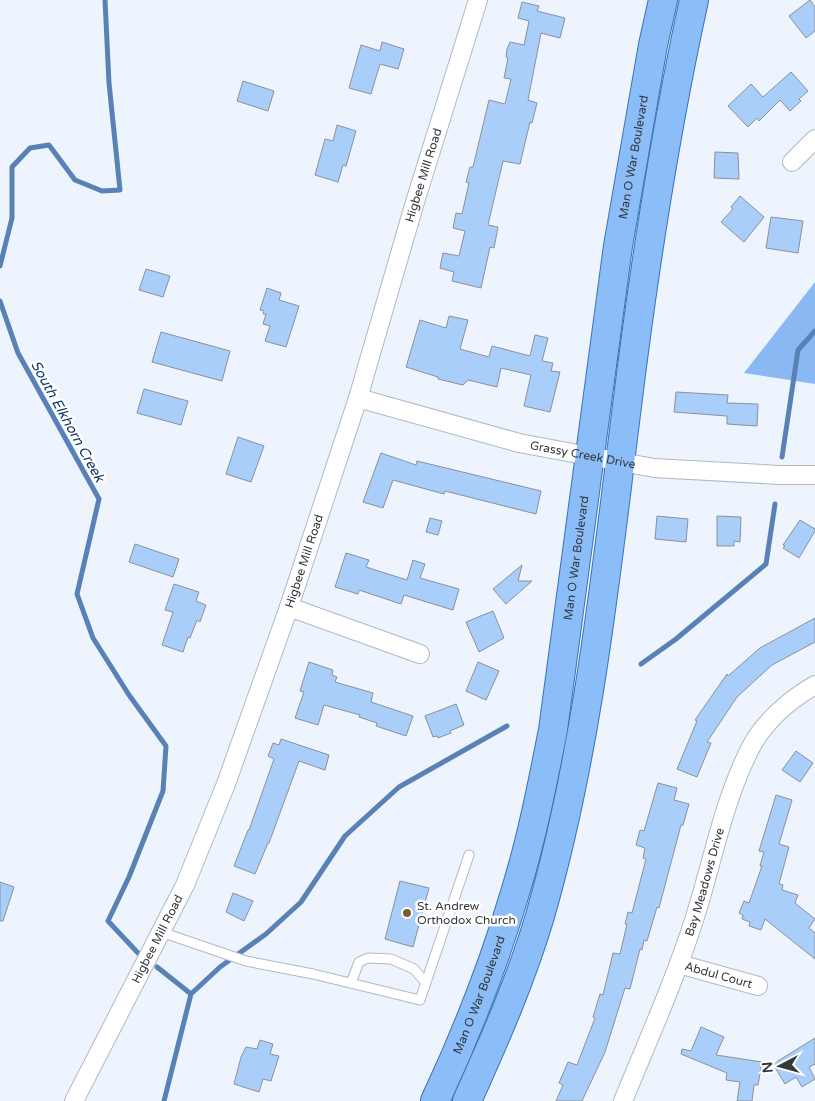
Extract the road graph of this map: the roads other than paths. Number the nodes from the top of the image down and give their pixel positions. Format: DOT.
graph roads {
  1 [pos="478,0"];
  2 [pos="663,0"];
  3 [pos="694,0"];
  4 [pos="815,139"];
  5 [pos="792,162"];
  6 [pos="358,398"];
  7 [pos="590,457"];
  8 [pos="620,462"];
  9 [pos="815,475"];
  10 [pos="289,607"];
  11 [pos="420,654"];
  12 [pos="815,685"];
  13 [pos="468,855"];
  14 [pos="161,932"];
  15 [pos="679,964"];
  16 [pos="351,983"];
  17 [pos="426,983"];
  18 [pos="758,986"];
  19 [pos="74,1101"];
  20 [pos="434,1101"];
  21 [pos="467,1101"];
  22 [pos="623,1101"];
  1 -- 6 [label="street, Higbee Mill Road"];
  2 -- 7 [label="main road, Man O War Boulevard"];
  3 -- 8 [label="main road"];
  4 -- 5 [label="street"];
  6 -- 7 [label="street, Grassy Creek Drive"];
  6 -- 10 [label="street, Higbee Mill Road"];
  7 -- 8 [label="street, Grassy Creek Drive"];
  7 -- 20 [label="main road, Man O War Boulevard"];
  8 -- 9 [label="street, Grassy Creek Drive"];
  8 -- 21 [label="main road"];
  10 -- 11 [label="street"];
  10 -- 14 [label="street, Higbee Mill Road"];
  12 -- 15 [label="street, Bay Meadows Drive"];
  13 -- 17 [label="lane"];
  14 -- 16 [label="lane"];
  14 -- 19 [label="street, Higbee Mill Road"];
  15 -- 18 [label="street, Abdul Court"];
  15 -- 22 [label="street, Bay Meadows Drive"];
  16 -- 17 [label="lane"];
  16 -- 17 [label="lane"];
}
